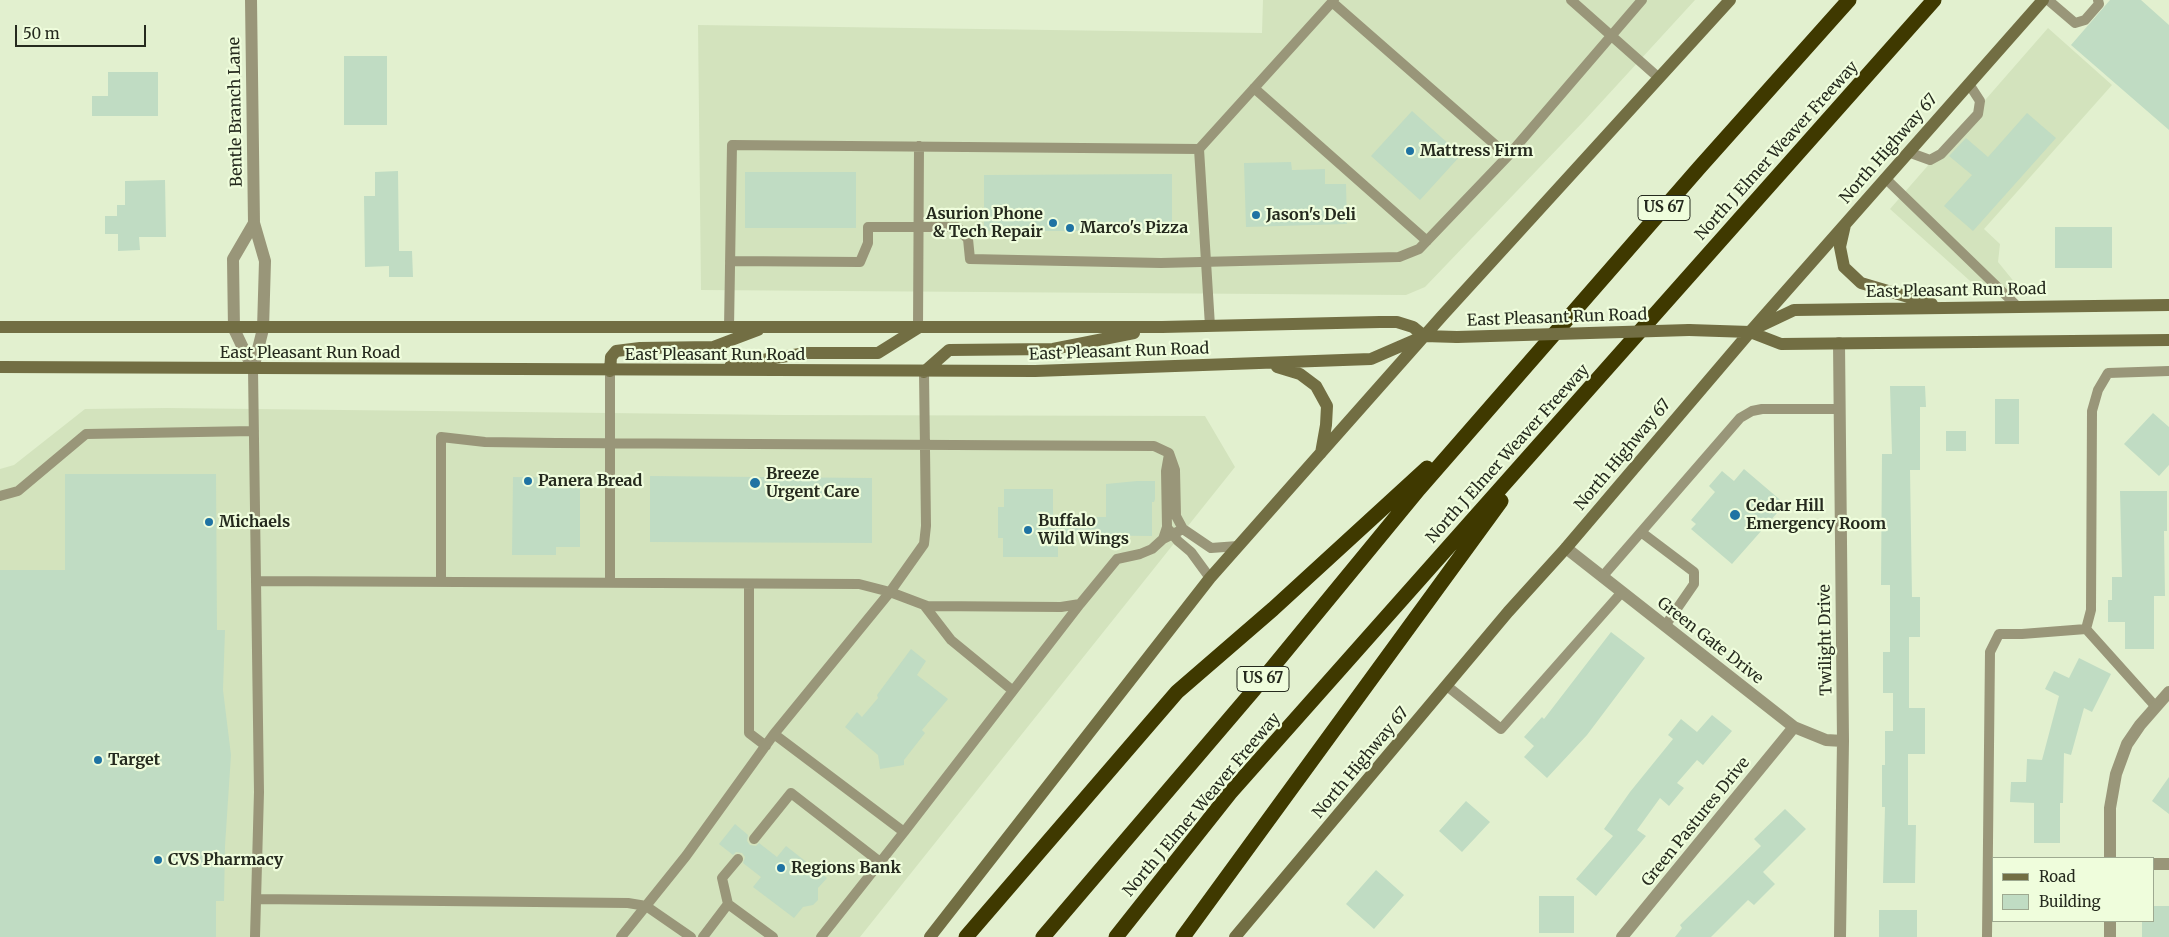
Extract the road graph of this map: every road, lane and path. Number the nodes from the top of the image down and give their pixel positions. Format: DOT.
graph roads {
  1 [pos="250,0"];
  2 [pos="1571,0"];
  3 [pos="1642,0"];
  4 [pos="1730,0"];
  5 [pos="1849,0"];
  6 [pos="1934,0"];
  7 [pos="2043,0"];
  8 [pos="2048,0"];
  9 [pos="2098,0"];
  10 [pos="1333,1"];
  11 [pos="1611,35"];
  12 [pos="1660,78"];
  13 [pos="1969,84"];
  14 [pos="1254,88"];
  15 [pos="919,146"];
  16 [pos="1199,149"];
  17 [pos="1908,152"];
  18 [pos="1508,156"];
  19 [pos="1885,178"];
  20 [pos="254,223"];
  21 [pos="1845,224"];
  22 [pos="918,227"];
  23 [pos="1427,241"];
  24 [pos="730,261"];
  25 [pos="1206,262"];
  26 [pos="2169,305"];
  27 [pos="2018,307"];
  28 [pos="1946,308"];
  29 [pos="1210,326"];
  30 [pos="0,327"];
  31 [pos="1162,327"];
  32 [pos="234,328"];
  33 [pos="729,328"];
  34 [pos="765,328"];
  35 [pos="918,328"];
  36 [pos="263,329"];
  37 [pos="1750,332"];
  38 [pos="1424,336"];
  39 [pos="2169,340"];
  40 [pos="1839,343"];
  41 [pos="1265,364"];
  42 [pos="0,368"];
  43 [pos="253,369"];
  44 [pos="610,370"];
  45 [pos="694,371"];
  46 [pos="2169,371"];
  47 [pos="924,372"];
  48 [pos="1840,409"];
  49 [pos="1481,418"];
  50 [pos="1558,424"];
  51 [pos="254,431"];
  52 [pos="610,443"];
  53 [pos="926,444"];
  54 [pos="1169,453"];
  55 [pos="1321,453"];
  56 [pos="0,496"];
  57 [pos="1174,530"];
  58 [pos="1641,532"];
  59 [pos="1238,546"];
  60 [pos="1566,548"];
  61 [pos="1602,577"];
  62 [pos="1210,578"];
  63 [pos="257,581"];
  64 [pos="441,582"];
  65 [pos="610,583"];
  66 [pos="749,584"];
  67 [pos="890,592"];
  68 [pos="1622,592"];
  69 [pos="1080,604"];
  70 [pos="924,605"];
  71 [pos="1665,626"];
  72 [pos="2086,629"];
  73 [pos="1447,686"];
  74 [pos="1012,690"];
  75 [pos="2169,692"];
  76 [pos="2156,707"];
  77 [pos="1794,727"];
  78 [pos="774,734"];
  79 [pos="1843,741"];
  80 [pos="766,746"];
  81 [pos="904,832"];
  82 [pos="754,839"];
  83 [pos="2110,857"];
  84 [pos="738,859"];
  85 [pos="880,862"];
  86 [pos="2154,864"];
  87 [pos="2169,864"];
  88 [pos="257,899"];
  89 [pos="728,904"];
  90 [pos="646,906"];
  91 [pos="2110,922"];
  92 [pos="255,937"];
  93 [pos="621,937"];
  94 [pos="691,937"];
  95 [pos="702,937"];
  96 [pos="773,937"];
  97 [pos="821,937"];
  98 [pos="930,937"];
  99 [pos="966,937"];
  100 [pos="1043,937"];
  101 [pos="1116,937"];
  102 [pos="1183,937"];
  103 [pos="1236,937"];
  104 [pos="1622,937"];
  105 [pos="1840,937"];
  106 [pos="1987,937"];
  107 [pos="2110,937"];
  1 -- 20 [label="street, Bentle Branch Lane"];
  2 -- 11 [label="lane"];
  3 -- 11 [label="lane"];
  4 -- 12 [label="main road"];
  5 -- 49 [label="highway, US 67"];
  6 -- 50 [label="highway, North J Elmer Weaver Freeway / US 67"];
  7 -- 13 [label="main road, North Highway 67"];
  8 -- 9 [label="lane"];
  10 -- 14 [label="lane"];
  10 -- 18 [label="lane"];
  11 -- 12 [label="lane"];
  11 -- 18 [label="lane"];
  12 -- 38 [label="main road"];
  13 -- 17 [label="main road, North Highway 67"];
  13 -- 17 [label="lane"];
  14 -- 16 [label="lane"];
  14 -- 23 [label="lane"];
  15 -- 16 [label="lane"];
  15 -- 22 [label="lane"];
  15 -- 24 [label="lane"];
  16 -- 25 [label="lane"];
  17 -- 19 [label="main road, North Highway 67"];
  18 -- 23 [label="lane"];
  19 -- 21 [label="main road, North Highway 67"];
  19 -- 27 [label="lane"];
  20 -- 32 [label="street"];
  20 -- 36 [label="street, Bentle Branch Lane"];
  21 -- 28 [label="main road"];
  21 -- 37 [label="main road, North Highway 67"];
  22 -- 24 [label="lane"];
  22 -- 25 [label="lane"];
  22 -- 35 [label="lane"];
  23 -- 25 [label="lane"];
  24 -- 33 [label="lane"];
  25 -- 29 [label="lane"];
  26 -- 27 [label="main road, East Pleasant Run Road"];
  27 -- 28 [label="main road, East Pleasant Run Road"];
  28 -- 37 [label="main road, East Pleasant Run Road"];
  29 -- 31 [label="main road, East Pleasant Run Road"];
  29 -- 38 [label="main road, East Pleasant Run Road"];
  30 -- 32 [label="main road, East Pleasant Run Road"];
  31 -- 35 [label="main road, East Pleasant Run Road"];
  31 -- 47 [label="main road"];
  32 -- 36 [label="main road, East Pleasant Run Road"];
  32 -- 43 [label="street"];
  33 -- 34 [label="main road, East Pleasant Run Road"];
  33 -- 36 [label="main road, East Pleasant Run Road"];
  34 -- 35 [label="main road, East Pleasant Run Road"];
  34 -- 44 [label="main road"];
  35 -- 45 [label="main road"];
  36 -- 43 [label="street, Bentle Branch Lane"];
  37 -- 38 [label="main road, East Pleasant Run Road, bridge"];
  37 -- 40 [label="main road, East Pleasant Run Road"];
  37 -- 60 [label="main road, North Highway 67"];
  38 -- 41 [label="main road, East Pleasant Run Road"];
  38 -- 55 [label="main road"];
  39 -- 40 [label="main road, East Pleasant Run Road"];
  40 -- 48 [label="street, Twilight Drive"];
  41 -- 47 [label="main road, East Pleasant Run Road"];
  41 -- 55 [label="main road"];
  42 -- 43 [label="main road, East Pleasant Run Road"];
  43 -- 44 [label="main road, East Pleasant Run Road"];
  43 -- 51 [label="lane"];
  44 -- 45 [label="main road, East Pleasant Run Road"];
  44 -- 52 [label="lane"];
  45 -- 47 [label="main road, East Pleasant Run Road"];
  46 -- 72 [label="lane"];
  47 -- 53 [label="lane"];
  48 -- 58 [label="lane"];
  48 -- 79 [label="street, Twilight Drive"];
  49 -- 99 [label="highway"];
  49 -- 100 [label="highway, US 67"];
  50 -- 101 [label="highway, North J Elmer Weaver Freeway / US 67"];
  50 -- 102 [label="highway"];
  51 -- 56 [label="lane"];
  51 -- 63 [label="lane"];
  52 -- 53 [label="lane"];
  52 -- 64 [label="lane"];
  52 -- 65 [label="lane"];
  53 -- 54 [label="lane"];
  53 -- 67 [label="lane"];
  54 -- 57 [label="lane"];
  54 -- 57 [label="lane"];
  55 -- 59 [label="main road"];
  57 -- 59 [label="lane"];
  57 -- 62 [label="lane"];
  57 -- 69 [label="lane"];
  58 -- 61 [label="lane"];
  58 -- 71 [label="lane"];
  59 -- 62 [label="main road"];
  60 -- 61 [label="street, Green Gate Drive"];
  60 -- 73 [label="main road, North Highway 67"];
  61 -- 68 [label="street, Green Gate Drive"];
  62 -- 98 [label="main road"];
  63 -- 64 [label="lane"];
  63 -- 88 [label="lane"];
  64 -- 65 [label="lane"];
  65 -- 66 [label="lane"];
  66 -- 67 [label="lane"];
  66 -- 80 [label="lane"];
  67 -- 70 [label="lane"];
  67 -- 78 [label="lane"];
  68 -- 71 [label="street, Green Gate Drive"];
  68 -- 73 [label="lane"];
  69 -- 70 [label="lane"];
  69 -- 74 [label="lane"];
  70 -- 74 [label="lane"];
  71 -- 77 [label="street, Green Gate Drive"];
  72 -- 76 [label="lane"];
  72 -- 106 [label="lane"];
  73 -- 103 [label="main road, North Highway 67"];
  74 -- 81 [label="lane"];
  75 -- 76 [label="street"];
  76 -- 83 [label="street"];
  77 -- 79 [label="street, Green Gate Drive"];
  77 -- 104 [label="street, Green Pastures Drive"];
  78 -- 80 [label="lane"];
  78 -- 81 [label="lane"];
  79 -- 105 [label="street, Twilight Drive"];
  80 -- 90 [label="lane"];
  81 -- 85 [label="lane"];
  82 -- 85 [label="lane"];
  84 -- 89 [label="lane"];
  85 -- 97 [label="lane"];
  86 -- 87 [label="street"];
  88 -- 90 [label="lane"];
  88 -- 92 [label="lane"];
  89 -- 95 [label="lane"];
  89 -- 96 [label="lane"];
  90 -- 93 [label="lane"];
  90 -- 94 [label="lane"];
  91 -- 107 [label="street"];
}
